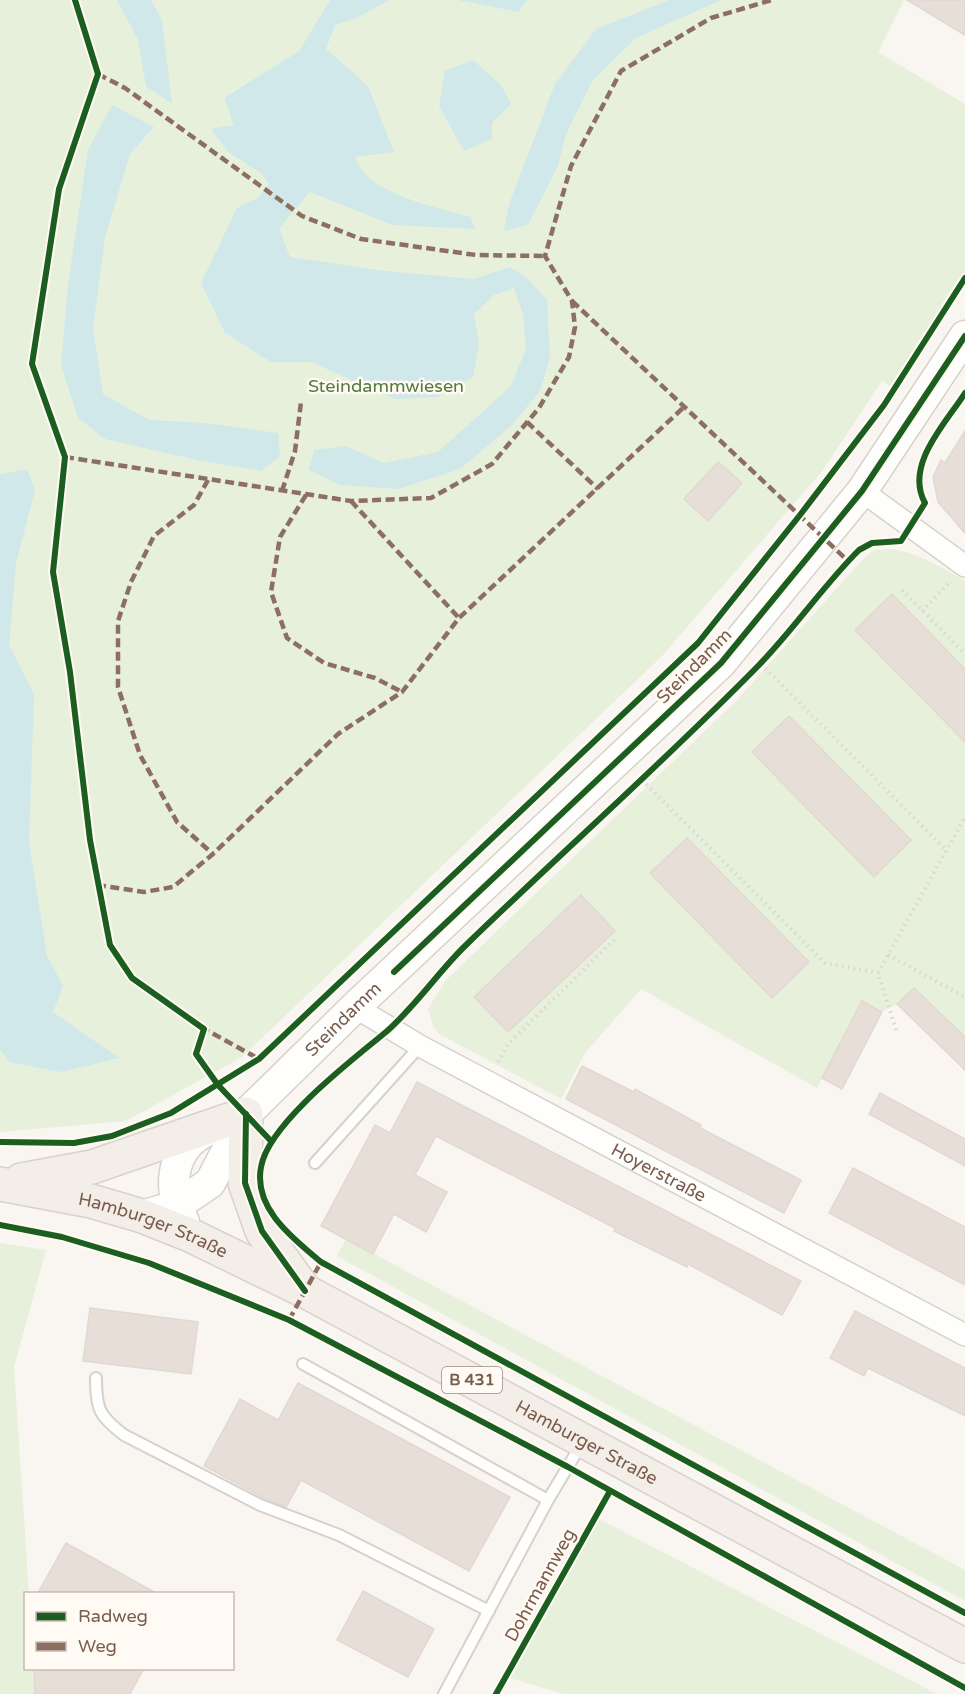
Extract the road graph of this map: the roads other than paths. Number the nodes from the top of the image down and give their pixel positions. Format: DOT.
graph roads {
  1 [pos="965,336"];
  2 [pos="862,491"];
  3 [pos="958,574"];
  4 [pos="355,1007"];
  5 [pos="420,1047"];
  6 [pos="246,1114"];
  7 [pos="315,1163"];
  8 [pos="1,1184"];
  9 [pos="176,1206"];
  10 [pos="142,1216"];
  11 [pos="190,1235"];
  12 [pos="305,1291"];
  13 [pos="965,1335"];
  14 [pos="303,1364"];
  15 [pos="96,1378"];
  16 [pos="584,1440"];
  17 [pos="548,1500"];
  18 [pos="489,1611"];
  19 [pos="965,1646"];
  20 [pos="444,1694"];
  1 -- 2 [label="street, Steindamm"];
  2 -- 3 [label="street"];
  2 -- 4 [label="street, Steindamm"];
  4 -- 5 [label="street, Hoyerstraße"];
  4 -- 6 [label="street, Steindamm"];
  5 -- 7 [label="lane"];
  5 -- 13 [label="street, Hoyerstraße"];
  6 -- 8 [label="main road"];
  6 -- 9 [label="street, Steindamm"];
  6 -- 12 [label="main road"];
  8 -- 10 [label="main road, Hamburger Straße / B 431"];
  9 -- 10 [label="street"];
  9 -- 11 [label="street, Steindamm"];
  10 -- 11 [label="main road, Hamburger Straße / B 431"];
  11 -- 12 [label="main road, Hamburger Straße / B 431"];
  12 -- 16 [label="main road, Hamburger Straße / B 431"];
  14 -- 17 [label="lane"];
  15 -- 18 [label="lane"];
  16 -- 17 [label="lane"];
  16 -- 19 [label="main road, Hamburger Straße / B 431"];
  17 -- 18 [label="lane"];
  18 -- 20 [label="lane"];
}
